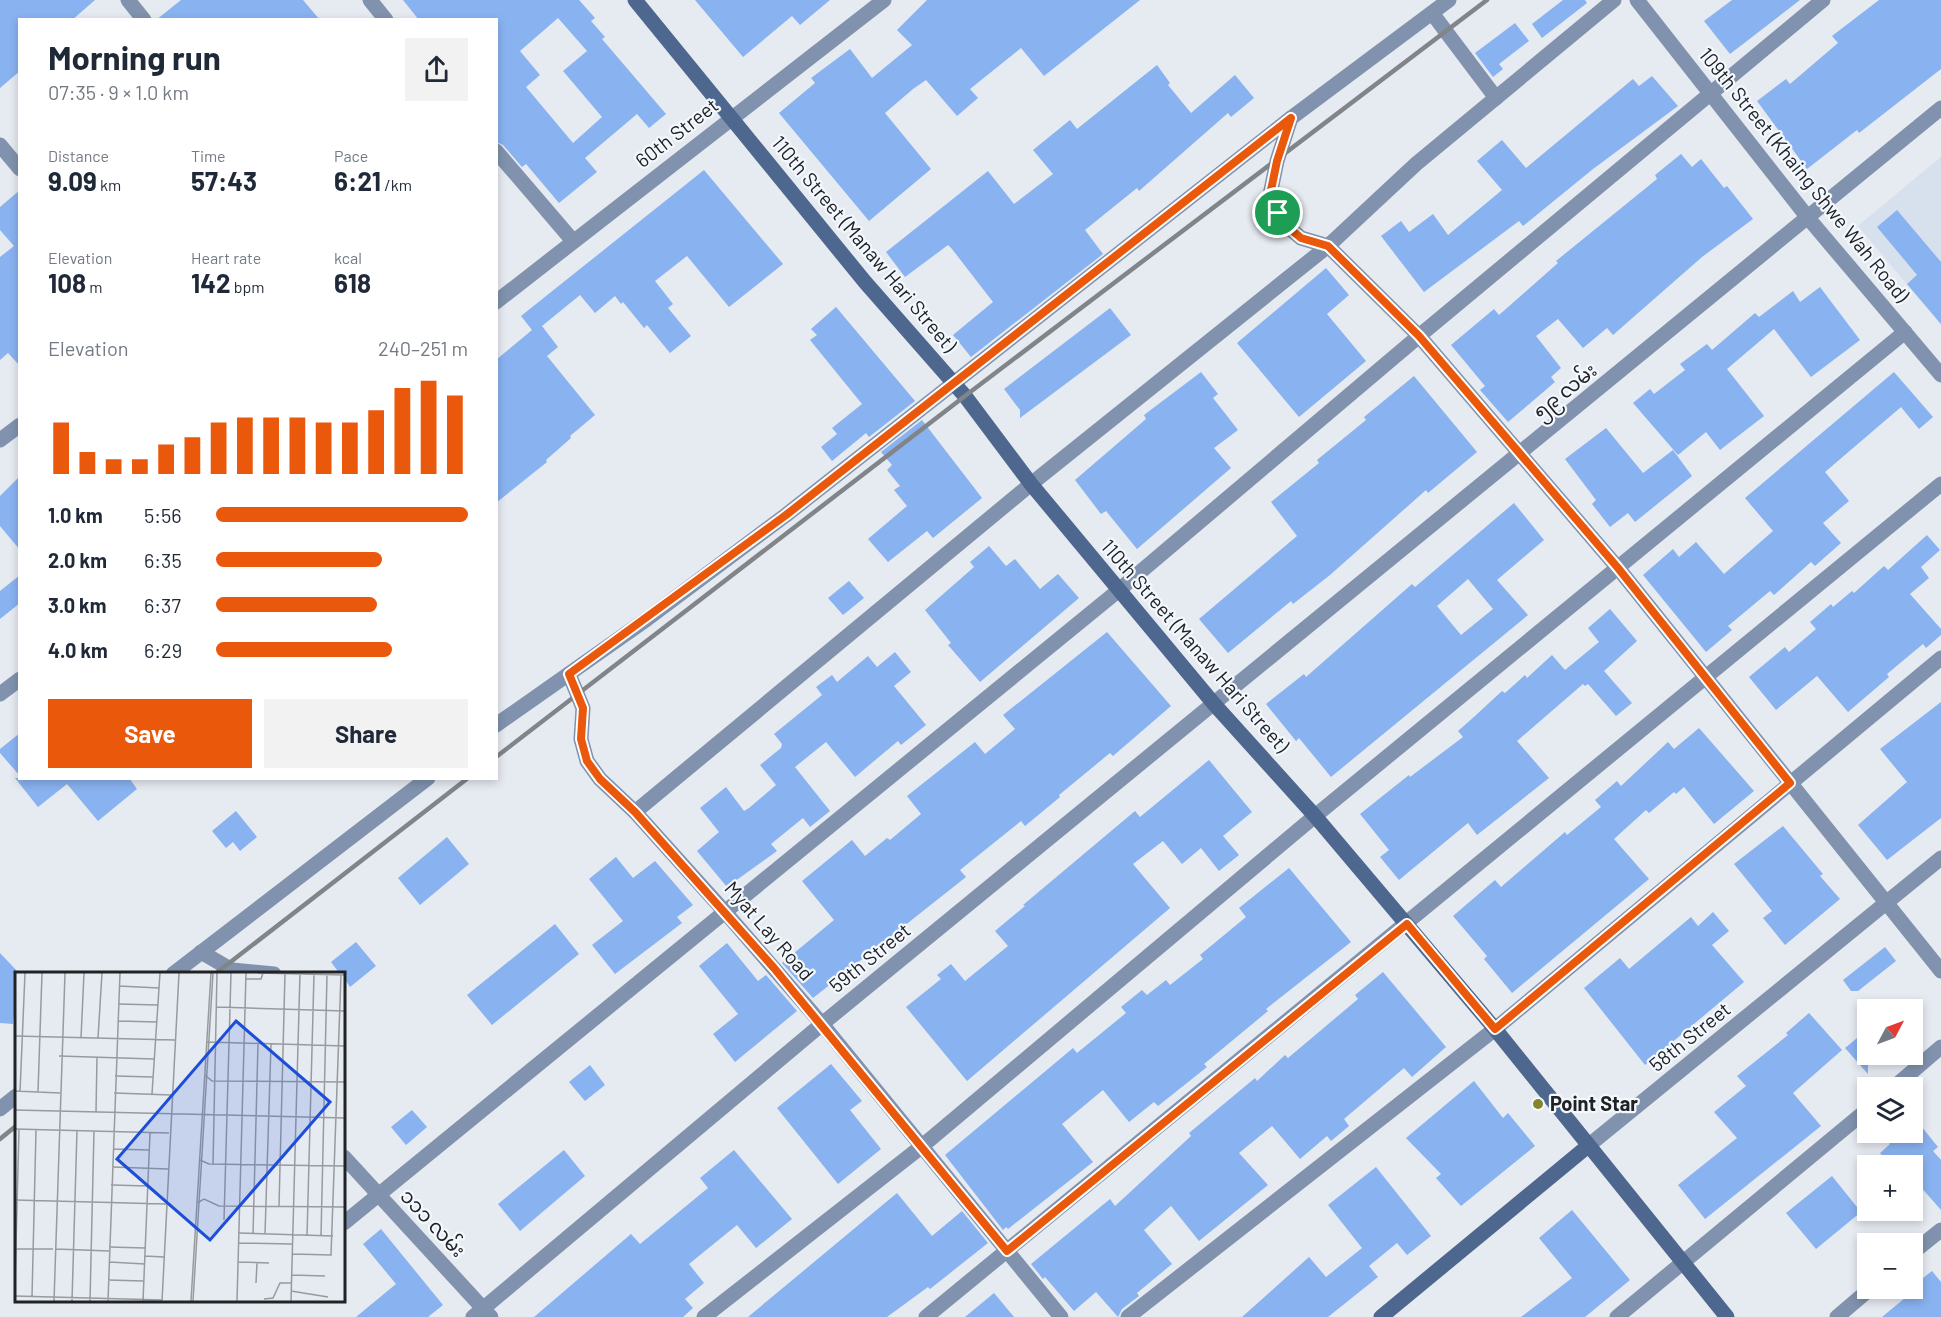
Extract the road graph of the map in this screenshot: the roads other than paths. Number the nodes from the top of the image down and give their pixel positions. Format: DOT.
graph roads {
  1 [pos="128,0"];
  2 [pos="370,0"];
  3 [pos="635,0"];
  4 [pos="884,0"];
  5 [pos="1449,0"];
  6 [pos="1614,0"];
  7 [pos="1637,0"];
  8 [pos="1823,0"];
  9 [pos="1432,13"];
  10 [pos="142,18"];
  11 [pos="384,18"];
  12 [pos="1708,94"];
  13 [pos="1496,98"];
  14 [pos="1941,108"];
  15 [pos="732,117"];
  16 [pos="1291,118"];
  17 [pos="0,145"];
  18 [pos="498,153"];
  19 [pos="18,167"];
  20 [pos="1809,219"];
  21 [pos="573,241"];
  22 [pos="1328,246"];
  23 [pos="498,300"];
  24 [pos="1905,332"];
  25 [pos="1419,336"];
  26 [pos="1941,375"];
  27 [pos="952,383"];
  28 [pos="18,426"];
  29 [pos="0,441"];
  30 [pos="1519,455"];
  31 [pos="1031,484"];
  32 [pos="1941,484"];
  33 [pos="1618,568"];
  34 [pos="1119,590"];
  35 [pos="1941,658"];
  36 [pos="569,674"];
  37 [pos="1705,678"];
  38 [pos="18,680"];
  39 [pos="0,694"];
  40 [pos="1214,704"];
  41 [pos="498,724"];
  42 [pos="425,780"];
  43 [pos="1790,783"];
  44 [pos="635,812"];
  45 [pos="1316,816"];
  46 [pos="1941,858"];
  47 [pos="1886,905"];
  48 [pos="725,912"];
  49 [pos="1407,924"];
  50 [pos="201,952"];
  51 [pos="1941,971"];
  52 [pos="176,972"];
  53 [pos="253,972"];
  54 [pos="822,1024"];
  55 [pos="1495,1029"];
  56 [pos="1941,1047"];
  57 [pos="1906,1077"];
  58 [pos="15,1097"];
  59 [pos="0,1109"];
  60 [pos="1857,1118"];
  61 [pos="1588,1146"];
  62 [pos="921,1147"];
  63 [pos="345,1158"];
  64 [pos="379,1195"];
  65 [pos="345,1223"];
  66 [pos="1941,1230"];
  67 [pos="1923,1244"];
  68 [pos="1007,1251"];
  69 [pos="1684,1264"];
  70 [pos="1857,1299"];
  71 [pos="482,1314"];
  72 [pos="704,1317"];
  73 [pos="926,1317"];
  74 [pos="1061,1317"];
  75 [pos="1128,1317"];
  76 [pos="1381,1317"];
  77 [pos="1617,1317"];
  78 [pos="1727,1317"];
  79 [pos="1836,1317"];
  1 -- 10 [label="street"];
  2 -- 11 [label="street"];
  3 -- 15 [label="main road, 110th Street (Manaw Hari Street)"];
  4 -- 15 [label="street, 60th Street"];
  5 -- 9 [label="street"];
  6 -- 13 [label="street"];
  7 -- 12 [label="street, 109th Street (Khaing Shwe Wah Road)"];
  8 -- 12 [label="street"];
  9 -- 13 [label="street"];
  9 -- 16 [label="street"];
  12 -- 20 [label="street, 109th Street (Khaing Shwe Wah Road)"];
  12 -- 25 [label="street"];
  13 -- 22 [label="street"];
  14 -- 20 [label="street, ၅၉ လမ်း"];
  15 -- 21 [label="street, 60th Street"];
  15 -- 27 [label="main road, 110th Street (Manaw Hari Street)"];
  16 -- 22 [label="street"];
  16 -- 27 [label="street"];
  17 -- 19 [label="street"];
  18 -- 21 [label="street"];
  20 -- 24 [label="street, 109th Street (Khaing Shwe Wah Road)"];
  20 -- 30 [label="street, ၅၉ လမ်း"];
  21 -- 23 [label="street, 60th Street"];
  22 -- 25 [label="street"];
  22 -- 31 [label="street"];
  24 -- 26 [label="street, 109th Street (Khaing Shwe Wah Road)"];
  24 -- 33 [label="street"];
  25 -- 30 [label="street"];
  25 -- 34 [label="street"];
  27 -- 31 [label="main road, 110th Street (Manaw Hari Street)"];
  27 -- 36 [label="street"];
  28 -- 29 [label="street"];
  30 -- 33 [label="street"];
  30 -- 40 [label="street, ၅၉ လမ်း"];
  31 -- 34 [label="main road, 110th Street (Manaw Hari Street)"];
  31 -- 44 [label="street"];
  32 -- 37 [label="street"];
  33 -- 37 [label="street"];
  33 -- 45 [label="street"];
  34 -- 40 [label="main road, 110th Street (Manaw Hari Street)"];
  34 -- 48 [label="street"];
  35 -- 43 [label="street"];
  36 -- 41 [label="street"];
  36 -- 44 [label="street, Myat Lay Road"];
  37 -- 43 [label="street"];
  37 -- 49 [label="street"];
  38 -- 39 [label="street"];
  40 -- 45 [label="main road, 110th Street (Manaw Hari Street)"];
  40 -- 54 [label="street, 59th Street"];
  42 -- 50 [label="street"];
  43 -- 47 [label="street"];
  43 -- 55 [label="street"];
  44 -- 48 [label="street, Myat Lay Road"];
  45 -- 49 [label="main road, 110th Street (Manaw Hari Street)"];
  45 -- 62 [label="street"];
  46 -- 47 [label="street, 58th Street"];
  47 -- 51 [label="street"];
  47 -- 61 [label="street, 58th Street"];
  48 -- 54 [label="street, Myat Lay Road"];
  48 -- 64 [label="street"];
  49 -- 55 [label="main road, 110th Street (Manaw Hari Street)"];
  49 -- 68 [label="street"];
  50 -- 52 [label="street"];
  50 -- 53 [label="street"];
  54 -- 62 [label="street, Myat Lay Road"];
  54 -- 71 [label="street, 59th Street"];
  55 -- 61 [label="main road, 110th Street (Manaw Hari Street)"];
  55 -- 75 [label="street"];
  56 -- 57 [label="street"];
  58 -- 59 [label="street"];
  60 -- 69 [label="street"];
  61 -- 69 [label="main road, 110th Street (Manaw Hari Street)"];
  61 -- 76 [label="main road, 58th Street"];
  62 -- 68 [label="street, Myat Lay Road"];
  62 -- 72 [label="street"];
  63 -- 64 [label="street, ၁၁၁ လမ်း"];
  64 -- 65 [label="street"];
  64 -- 71 [label="street, ၁၁၁ လမ်း"];
  66 -- 67 [label="street"];
  68 -- 73 [label="street"];
  68 -- 74 [label="street, Myat Lay Road"];
  69 -- 77 [label="street"];
  69 -- 78 [label="main road, 110th Street (Manaw Hari Street)"];
  70 -- 79 [label="street"];
}
